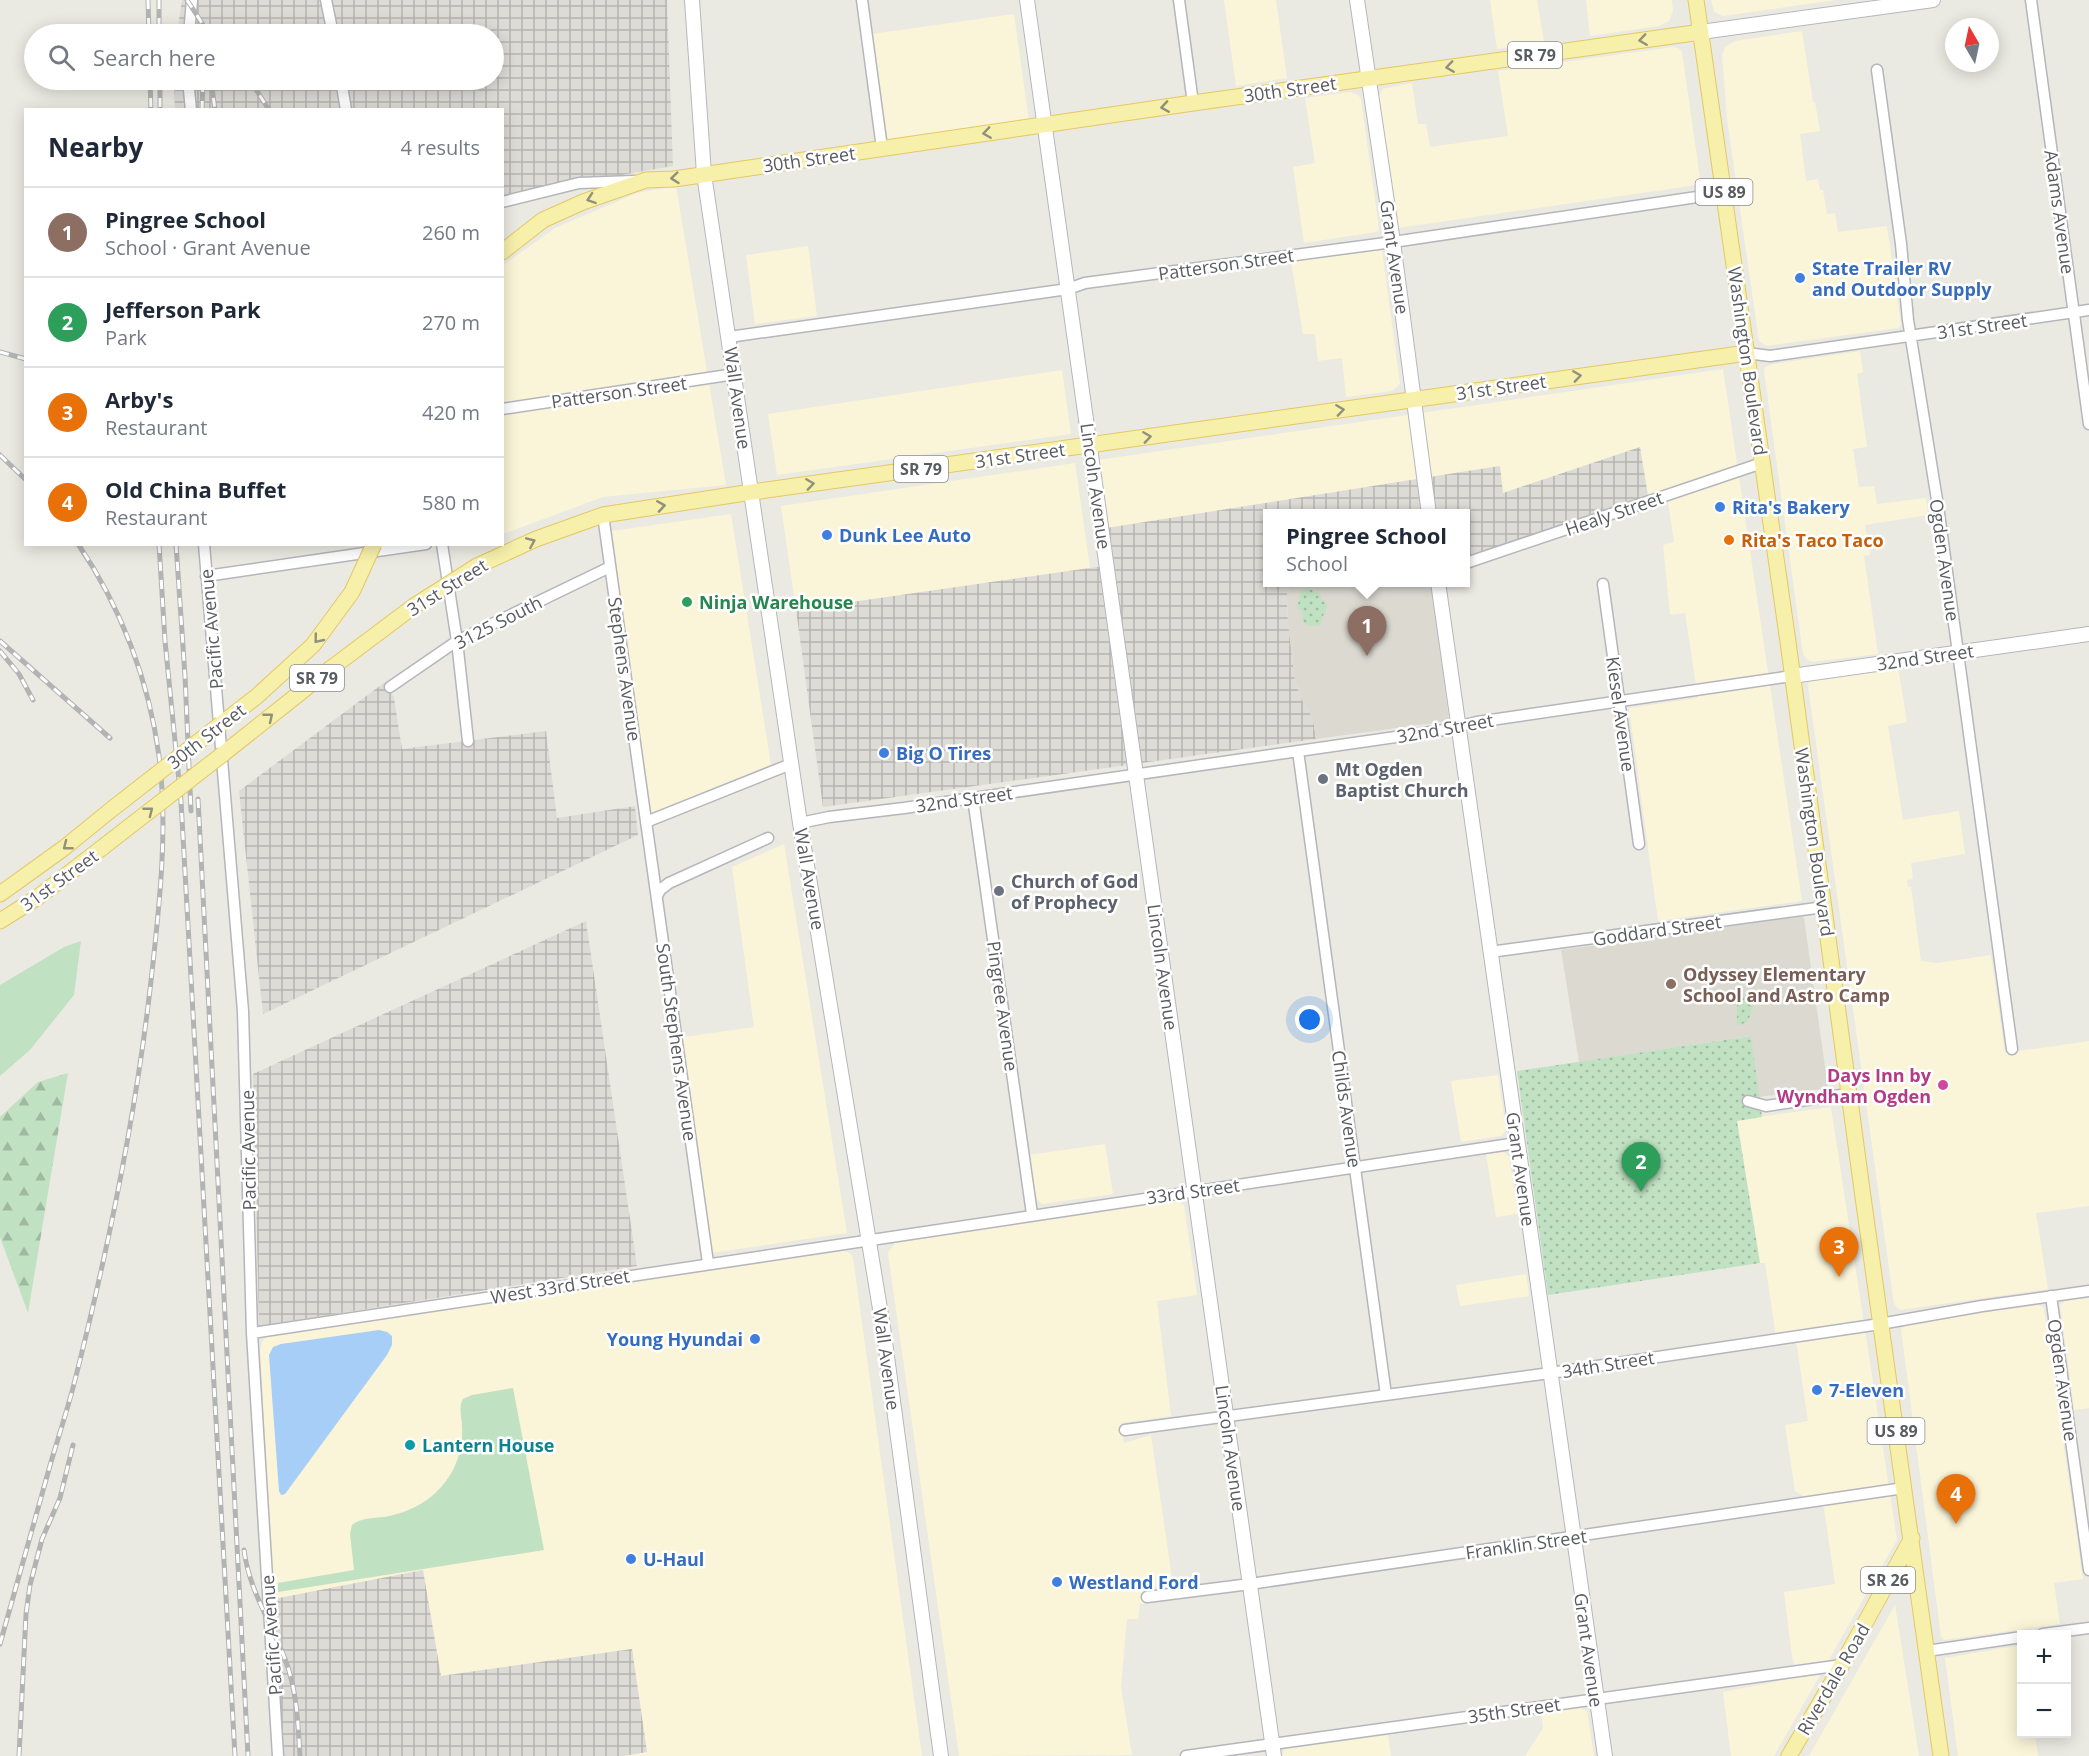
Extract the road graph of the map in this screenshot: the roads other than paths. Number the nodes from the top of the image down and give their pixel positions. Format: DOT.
graph roads {
  1 [pos="192,0"];
  2 [pos="327,0"];
  3 [pos="692,0"];
  4 [pos="862,0"];
  5 [pos="1027,0"];
  6 [pos="1179,0"];
  7 [pos="1357,0"];
  8 [pos="1696,0"];
  9 [pos="1933,0"];
  10 [pos="2031,0"];
  11 [pos="190,24"];
  12 [pos="331,24"];
  13 [pos="1701,32"];
  14 [pos="1877,70"];
  15 [pos="1369,78"];
  16 [pos="189,90"];
  17 [pos="343,90"];
  18 [pos="1193,103"];
  19 [pos="191,108"];
  20 [pos="346,108"];
  21 [pos="1044,125"];
  22 [pos="882,148"];
  23 [pos="704,174"];
  24 [pos="646,180"];
  25 [pos="1724,193"];
  26 [pos="504,202"];
  27 [pos="1394,242"];
  28 [pos="504,250"];
  29 [pos="1068,289"];
  30 [pos="2089,310"];
  31 [pos="2074,313"];
  32 [pos="1911,335"];
  33 [pos="729,337"];
  34 [pos="1747,352"];
  35 [pos="735,374"];
  36 [pos="1415,399"];
  37 [pos="504,409"];
  38 [pos="2089,424"];
  39 [pos="1089,446"];
  40 [pos="1762,463"];
  41 [pos="752,492"];
  42 [pos="1429,509"];
  43 [pos="603,516"];
  44 [pos="204,546"];
  45 [pos="374,546"];
  46 [pos="412,546"];
  47 [pos="442,546"];
  48 [pos="1470,562"];
  49 [pos="610,567"];
  50 [pos="206,576"];
  51 [pos="1604,584"];
  52 [pos="1439,587"];
  53 [pos="2089,634"];
  54 [pos="457,641"];
  55 [pos="1959,652"];
  56 [pos="1792,676"];
  57 [pos="390,687"];
  58 [pos="1619,701"];
  59 [pos="1458,726"];
  60 [pos="468,741"];
  61 [pos="1298,751"];
  62 [pos="791,764"];
  63 [pos="1136,774"];
  64 [pos="973,798"];
  65 [pos="646,822"];
  66 [pos="800,823"];
  67 [pos="768,838"];
  68 [pos="1639,844"];
  69 [pos="0,894"];
  70 [pos="657,896"];
  71 [pos="1824,908"];
  72 [pos="0,921"];
  73 [pos="1490,952"];
  74 [pos="2012,1049"];
  75 [pos="1848,1094"];
  76 [pos="1748,1101"];
  77 [pos="1517,1143"];
  78 [pos="1355,1167"];
  79 [pos="1194,1190"];
  80 [pos="1032,1214"];
  81 [pos="868,1239"];
  82 [pos="708,1263"];
  83 [pos="2089,1291"];
  84 [pos="2051,1296"];
  85 [pos="1880,1324"];
  86 [pos="252,1333"];
  87 [pos="1550,1373"];
  88 [pos="1386,1395"];
  89 [pos="1226,1417"];
  90 [pos="1125,1430"];
  91 [pos="1904,1488"];
  92 [pos="1573,1537"];
  93 [pos="1912,1538"];
  94 [pos="2089,1570"];
  95 [pos="1250,1584"];
  96 [pos="1147,1597"];
  97 [pos="2089,1628"];
  98 [pos="2071,1631"];
  99 [pos="2017,1639"];
  100 [pos="1927,1651"];
  101 [pos="1842,1665"];
  102 [pos="1596,1698"];
  103 [pos="1273,1750"];
  104 [pos="278,1756"];
  105 [pos="941,1756"];
  106 [pos="1186,1756"];
  107 [pos="1605,1756"];
  108 [pos="1789,1756"];
  109 [pos="1941,1756"];
  1 -- 11 [label="street"];
  2 -- 12 [label="street"];
  3 -- 23 [label="street, Wall Avenue"];
  4 -- 22 [label="street"];
  5 -- 21 [label="street, Lincoln Avenue"];
  6 -- 18 [label="street"];
  7 -- 15 [label="street, Grant Avenue"];
  8 -- 13 [label="main road, Washington Boulevard / US 89"];
  9 -- 13 [label="street, 30th Street / SR 79"];
  10 -- 31 [label="street, Adams Avenue"];
  13 -- 15 [label="main road, 30th Street / SR 79, one-way"];
  13 -- 25 [label="main road, Washington Boulevard / US 89"];
  14 -- 32 [label="street, Ogden Avenue"];
  15 -- 18 [label="main road, 30th Street / SR 79"];
  15 -- 27 [label="street, Grant Avenue"];
  16 -- 19 [label="street"];
  17 -- 20 [label="street"];
  18 -- 21 [label="main road, 30th Street / SR 79, one-way"];
  21 -- 22 [label="main road, 30th Street / SR 79, one-way"];
  21 -- 29 [label="street, Lincoln Avenue"];
  22 -- 23 [label="main road, 30th Street / SR 79"];
  23 -- 24 [label="main road, 30th Street / SR 79, one-way"];
  23 -- 33 [label="street, Wall Avenue"];
  24 -- 26 [label="street, 30th Street"];
  24 -- 28 [label="main road, 30th Street / SR 79, one-way"];
  25 -- 27 [label="street, Patterson Street"];
  25 -- 34 [label="main road, Washington Boulevard / US 89"];
  27 -- 29 [label="street, Patterson Street"];
  27 -- 36 [label="street, Grant Avenue"];
  29 -- 33 [label="street, Patterson Street"];
  29 -- 39 [label="street, Lincoln Avenue"];
  30 -- 31 [label="street, 31st Street"];
  31 -- 32 [label="street, 31st Street"];
  31 -- 38 [label="street, Adams Avenue"];
  32 -- 34 [label="street, 31st Street"];
  32 -- 55 [label="street, Ogden Avenue"];
  33 -- 35 [label="street, Wall Avenue"];
  36 -- 34 [label="main road, 31st Street / SR 79, one-way"];
  34 -- 40 [label="main road, Washington Boulevard / US 89"];
  35 -- 37 [label="street, Patterson Street"];
  35 -- 41 [label="street, Wall Avenue"];
  39 -- 36 [label="main road, 31st Street / SR 79, one-way"];
  36 -- 42 [label="street, Grant Avenue"];
  41 -- 39 [label="main road, 31st Street / SR 79, one-way"];
  39 -- 63 [label="street, Lincoln Avenue"];
  40 -- 48 [label="street, Healy Street"];
  40 -- 56 [label="main road, Washington Boulevard / US 89"];
  43 -- 41 [label="main road, 31st Street / SR 79, one-way"];
  41 -- 62 [label="street, Wall Avenue"];
  43 -- 49 [label="street, Stephens Avenue"];
  72 -- 43 [label="main road, 31st Street / SR 79, one-way, bridge"];
  44 -- 50 [label="street, Pacific Avenue"];
  45 -- 69 [label="main road, 30th Street / SR 79, one-way, bridge"];
  46 -- 50 [label="street"];
  47 -- 54 [label="street"];
  49 -- 54 [label="street, 3125 South"];
  49 -- 65 [label="street, Stephens Avenue"];
  50 -- 86 [label="street, Pacific Avenue"];
  51 -- 58 [label="street, Kiesel Avenue"];
  52 -- 59 [label="street, Grant Avenue"];
  53 -- 55 [label="street, 32nd Street"];
  54 -- 57 [label="street, 3125 South"];
  54 -- 60 [label="street"];
  55 -- 56 [label="street, 32nd Street"];
  55 -- 74 [label="street, Ogden Avenue"];
  56 -- 58 [label="street, 32nd Street"];
  56 -- 71 [label="main road, Washington Boulevard / US 89"];
  58 -- 59 [label="street, 32nd Street"];
  58 -- 68 [label="street, Kiesel Avenue"];
  59 -- 61 [label="street, 32nd Street"];
  59 -- 73 [label="street, Grant Avenue"];
  61 -- 63 [label="street, 32nd Street"];
  61 -- 78 [label="street, Childs Avenue"];
  62 -- 65 [label="street"];
  62 -- 66 [label="street, Wall Avenue"];
  63 -- 64 [label="street, 32nd Street"];
  63 -- 79 [label="street, Lincoln Avenue"];
  64 -- 66 [label="street, 32nd Street"];
  64 -- 80 [label="street, Pingree Avenue"];
  65 -- 70 [label="street, South Stephens Avenue"];
  66 -- 81 [label="street, Wall Avenue"];
  67 -- 70 [label="street"];
  70 -- 82 [label="street, South Stephens Avenue"];
  71 -- 73 [label="street, Goddard Street"];
  71 -- 75 [label="main road, Washington Boulevard / US 89"];
  73 -- 77 [label="street, Grant Avenue"];
  75 -- 76 [label="street"];
  75 -- 85 [label="main road, Washington Boulevard / US 89"];
  77 -- 78 [label="street, 33rd Street"];
  77 -- 87 [label="street, Grant Avenue"];
  78 -- 79 [label="street, 33rd Street"];
  78 -- 88 [label="street, Childs Avenue"];
  79 -- 80 [label="street, 33rd Street"];
  79 -- 89 [label="street, Lincoln Avenue"];
  80 -- 81 [label="street, 33rd Street"];
  81 -- 82 [label="street, West 33rd Street"];
  81 -- 105 [label="street, Wall Avenue"];
  82 -- 86 [label="street, West 33rd Street"];
  83 -- 84 [label="street, 34th Street"];
  84 -- 85 [label="street, 34th Street"];
  84 -- 94 [label="street, Ogden Avenue"];
  85 -- 87 [label="street, 34th Street"];
  85 -- 91 [label="main road, Washington Boulevard / US 89"];
  86 -- 104 [label="street, Pacific Avenue"];
  87 -- 88 [label="street, 34th Street"];
  87 -- 92 [label="street, Grant Avenue"];
  88 -- 89 [label="street, 34th Street"];
  89 -- 90 [label="street, 34th Street"];
  89 -- 95 [label="street, Lincoln Avenue"];
  91 -- 92 [label="street, Franklin Street"];
  91 -- 93 [label="main road, Washington Boulevard / US 89"];
  92 -- 95 [label="street, Franklin Street"];
  92 -- 102 [label="street, Grant Avenue"];
  93 -- 100 [label="main road, Washington Boulevard / US 89"];
  93 -- 101 [label="main road, Riverdale Road / SR 26"];
  95 -- 96 [label="street, Franklin Street"];
  95 -- 103 [label="street, Lincoln Avenue"];
  97 -- 98 [label="street"];
  99 -- 100 [label="street"];
  100 -- 109 [label="main road, Washington Boulevard / US 89"];
  101 -- 102 [label="street, 35th Street"];
  101 -- 108 [label="main road, Riverdale Road / SR 26"];
  102 -- 103 [label="street, 35th Street"];
  102 -- 107 [label="street, Grant Avenue"];
  103 -- 106 [label="street, 35th Street"];
}
